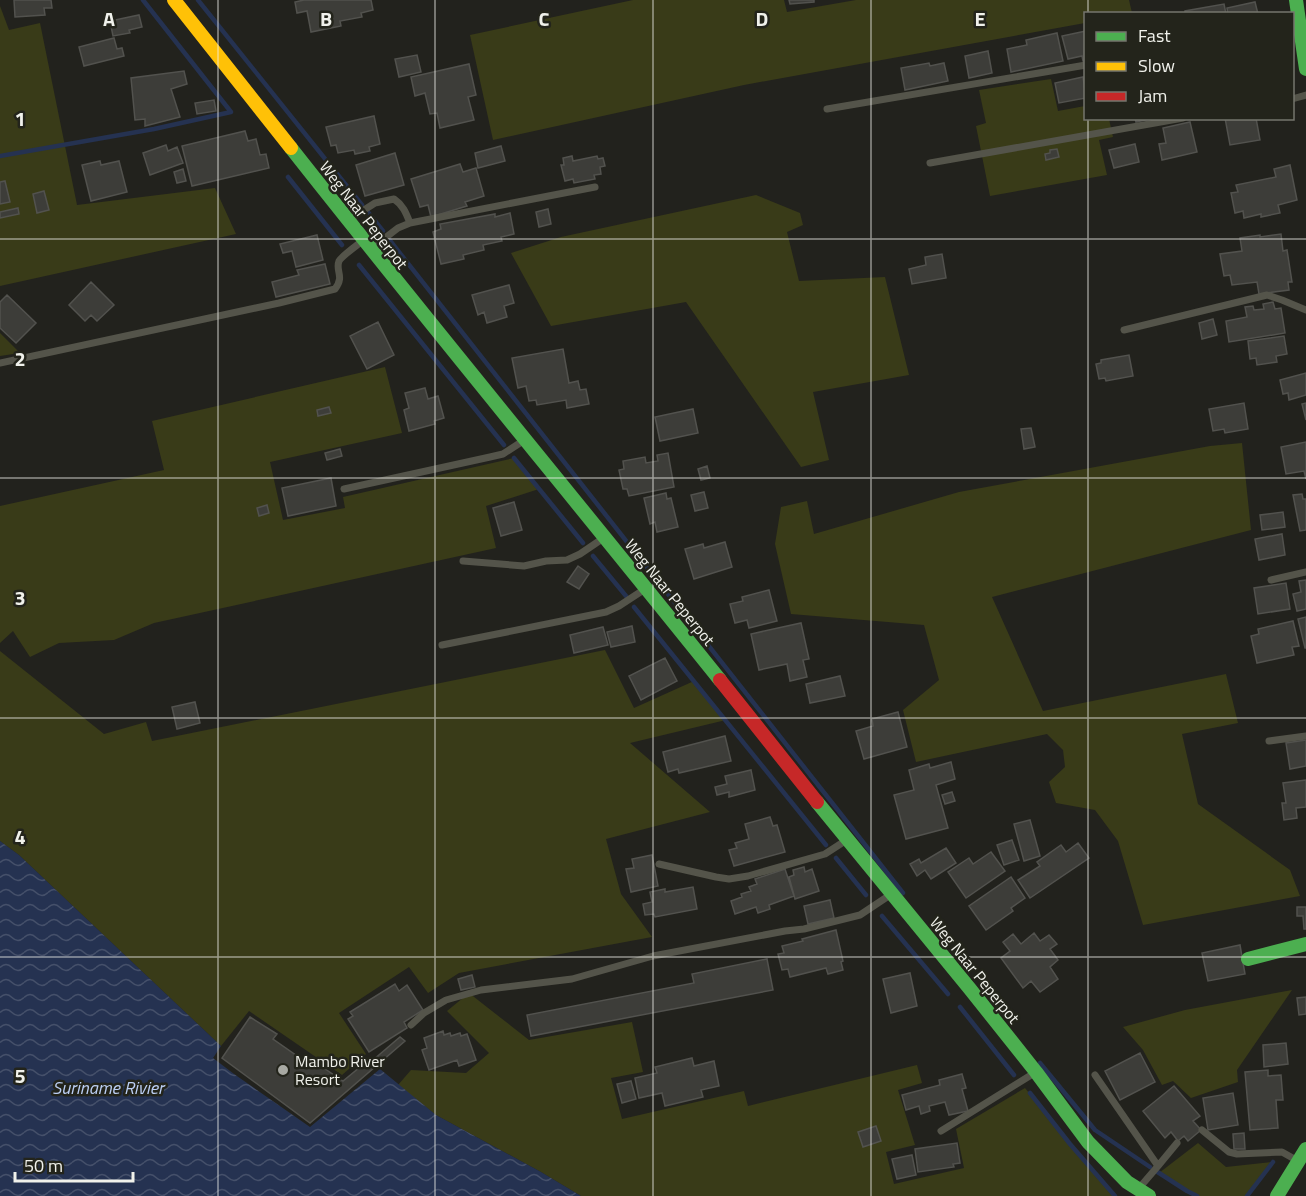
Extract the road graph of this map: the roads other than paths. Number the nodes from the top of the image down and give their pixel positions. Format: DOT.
graph roads {
  1 [pos="174,0"];
  2 [pos="1295,9"];
  3 [pos="1084,65"];
  4 [pos="1306,69"];
  5 [pos="827,109"];
  6 [pos="1172,120"];
  7 [pos="930,163"];
  8 [pos="595,187"];
  9 [pos="348,221"];
  10 [pos="410,223"];
  11 [pos="367,245"];
  12 [pos="1306,310"];
  13 [pos="1124,330"];
  14 [pos="0,363"];
  15 [pos="525,440"];
  16 [pos="344,489"];
  17 [pos="605,537"];
  18 [pos="463,561"];
  19 [pos="1306,572"];
  20 [pos="1271,580"];
  21 [pos="645,589"];
  22 [pos="442,645"];
  23 [pos="1306,736"];
  24 [pos="1269,741"];
  25 [pos="847,839"];
  26 [pos="659,864"];
  27 [pos="892,893"];
  28 [pos="1306,944"];
  29 [pos="1248,959"];
  30 [pos="411,1024"];
  31 [pos="1036,1072"];
  32 [pos="1095,1076"];
  33 [pos="1202,1130"];
  34 [pos="941,1131"];
  35 [pos="1177,1143"];
  36 [pos="1306,1149"];
  37 [pos="1298,1161"];
  38 [pos="1158,1166"];
  39 [pos="1143,1192"];
  40 [pos="1276,1196"];
  1 -- 9 [label="street, Weg Naar Peperpot"];
  2 -- 4 [label="street"];
  3 -- 5 [label="lane"];
  6 -- 7 [label="lane"];
  8 -- 10 [label="lane"];
  9 -- 10 [label="lane"];
  9 -- 11 [label="street, Weg Naar Peperpot"];
  10 -- 11 [label="lane"];
  11 -- 14 [label="lane"];
  11 -- 15 [label="street, Weg Naar Peperpot"];
  12 -- 13 [label="lane"];
  15 -- 16 [label="lane"];
  15 -- 17 [label="street, Weg Naar Peperpot"];
  17 -- 18 [label="lane"];
  17 -- 21 [label="street, Weg Naar Peperpot"];
  19 -- 20 [label="lane"];
  21 -- 22 [label="lane"];
  21 -- 25 [label="street, Weg Naar Peperpot"];
  23 -- 24 [label="lane"];
  25 -- 26 [label="lane"];
  25 -- 27 [label="street, Weg Naar Peperpot"];
  27 -- 30 [label="lane"];
  27 -- 31 [label="street, Weg Naar Peperpot"];
  28 -- 29 [label="street"];
  31 -- 34 [label="lane"];
  31 -- 39 [label="street, Weg Naar Peperpot"];
  32 -- 38 [label="lane"];
  33 -- 37 [label="lane"];
  35 -- 38 [label="lane"];
  36 -- 37 [label="street"];
  37 -- 40 [label="street"];
  38 -- 39 [label="lane"];
}
